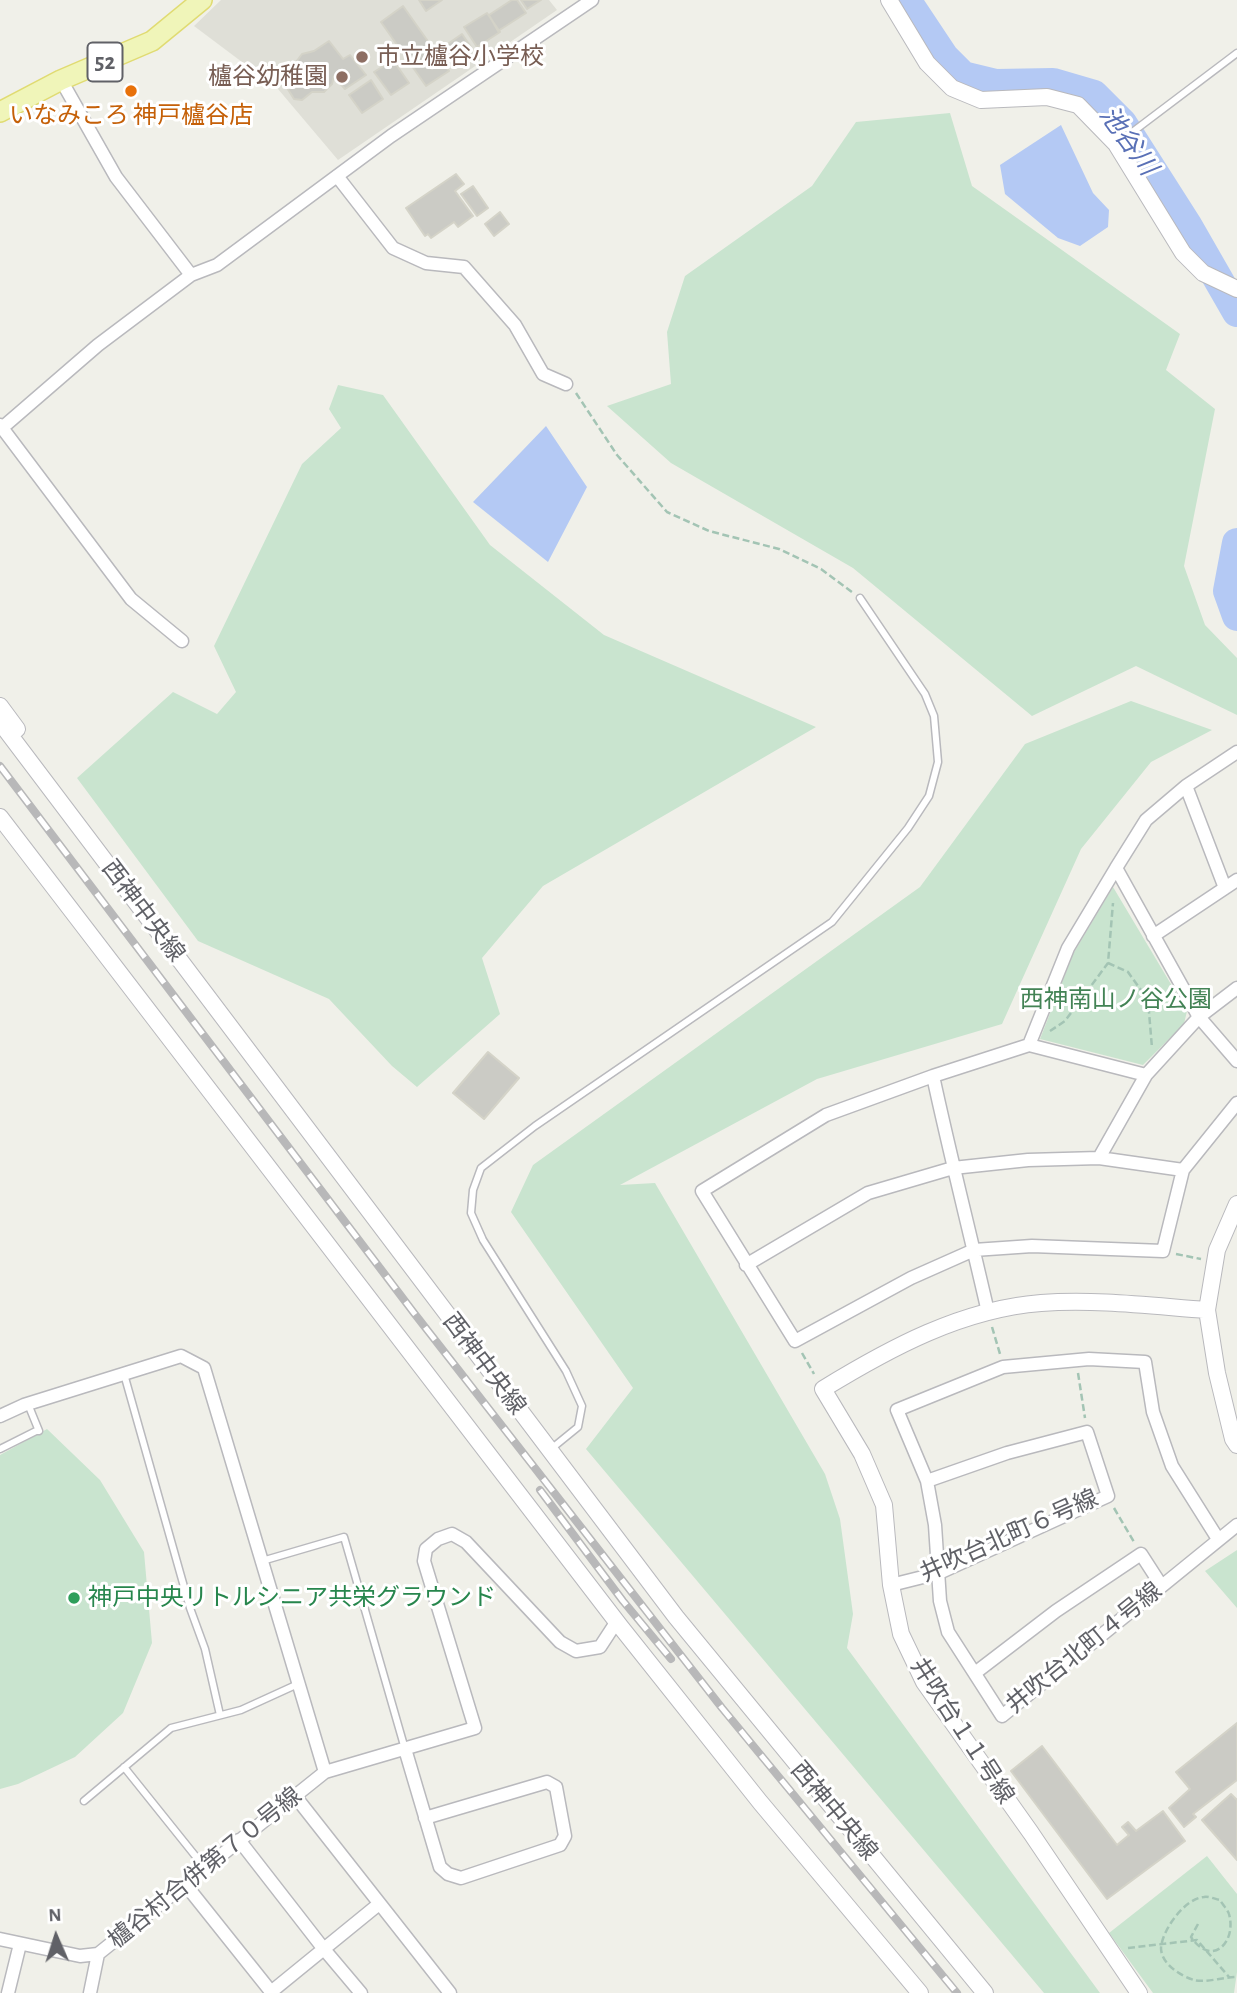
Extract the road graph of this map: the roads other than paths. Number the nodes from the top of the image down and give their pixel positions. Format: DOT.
graph roads {
  1 [pos="202,0"];
  2 [pos="592,0"];
  3 [pos="889,0"];
  4 [pos="1237,53"];
  5 [pos="61,80"];
  6 [pos="0,112"];
  7 [pos="1116,144"];
  8 [pos="337,176"];
  9 [pos="191,275"];
  10 [pos="1237,289"];
  11 [pos="566,384"];
  12 [pos="1,426"];
  13 [pos="860,598"];
  14 [pos="182,641"];
  15 [pos="0,706"];
  16 [pos="0,722"];
  17 [pos="1237,752"];
  18 [pos="1186,786"];
  19 [pos="0,817"];
  20 [pos="0,832"];
  21 [pos="1116,868"];
  22 [pos="1237,880"];
  23 [pos="1225,888"];
  24 [pos="1153,936"];
  25 [pos="184,964"];
  26 [pos="1237,988"];
  27 [pos="140,1000"];
  28 [pos="1199,1017"];
  29 [pos="1029,1045"];
  30 [pos="1237,1061"];
  31 [pos="1146,1075"];
  32 [pos="933,1076"];
  33 [pos="1237,1104"];
  34 [pos="1099,1158"];
  35 [pos="953,1168"];
  36 [pos="1183,1170"];
  37 [pos="1237,1204"];
  38 [pos="974,1250"];
  39 [pos="746,1265"];
  40 [pos="1208,1310"];
  41 [pos="989,1312"];
  42 [pos="124,1374"];
  43 [pos="28,1404"];
  44 [pos="0,1416"];
  45 [pos="1237,1446"];
  46 [pos="0,1449"];
  47 [pos="548,1450"];
  48 [pos="928,1481"];
  49 [pos="1237,1525"];
  50 [pos="1218,1539"];
  51 [pos="261,1561"];
  52 [pos="939,1573"];
  53 [pos="891,1585"];
  54 [pos="1161,1585"];
  55 [pos="617,1621"];
  56 [pos="975,1673"];
  57 [pos="298,1684"];
  58 [pos="220,1714"];
  59 [pos="405,1748"];
  60 [pos="124,1767"];
  61 [pos="325,1772"];
  62 [pos="295,1796"];
  63 [pos="85,1801"];
  64 [pos="425,1818"];
  65 [pos="239,1840"];
  66 [pos="205,1867"];
  67 [pos="185,1884"];
  68 [pos="379,1904"];
  69 [pos="0,1940"];
  70 [pos="20,1944"];
  71 [pos="323,1948"];
  72 [pos="98,1954"];
  73 [pos="272,1992"];
  74 [pos="8,1993"];
  75 [pos="90,1993"];
  76 [pos="361,1993"];
  77 [pos="450,1993"];
  78 [pos="920,1993"];
  79 [pos="985,1993"];
  80 [pos="1139,1993"];
  1 -- 5 [label="main road, 52"];
  2 -- 8 [label="street"];
  3 -- 7 [label="street"];
  4 -- 7 [label="lane"];
  5 -- 6 [label="main road, 52"];
  5 -- 9 [label="street"];
  7 -- 10 [label="street"];
  8 -- 9 [label="street"];
  8 -- 11 [label="street"];
  9 -- 12 [label="street"];
  12 -- 14 [label="street"];
  13 -- 47 [label="lane"];
  15 -- 25 [label="street"];
  16 -- 25 [label="street, 西神中央線"];
  17 -- 18 [label="street"];
  18 -- 21 [label="street"];
  18 -- 23 [label="street"];
  19 -- 27 [label="street, 西神中央線"];
  20 -- 27 [label="street"];
  21 -- 24 [label="street"];
  21 -- 29 [label="street"];
  22 -- 23 [label="street"];
  23 -- 24 [label="street"];
  24 -- 28 [label="street"];
  25 -- 47 [label="street, 西神中央線"];
  26 -- 28 [label="street"];
  27 -- 55 [label="street, 西神中央線"];
  28 -- 30 [label="street"];
  28 -- 31 [label="street"];
  29 -- 31 [label="street"];
  29 -- 32 [label="street"];
  31 -- 34 [label="street"];
  32 -- 35 [label="street"];
  32 -- 39 [label="street"];
  33 -- 36 [label="street"];
  34 -- 35 [label="street"];
  34 -- 36 [label="street"];
  35 -- 38 [label="street"];
  35 -- 39 [label="street"];
  36 -- 38 [label="street"];
  37 -- 40 [label="street"];
  38 -- 39 [label="street"];
  38 -- 41 [label="street"];
  40 -- 41 [label="street"];
  40 -- 45 [label="street"];
  41 -- 53 [label="street, 井吹台１１号線"];
  42 -- 43 [label="street"];
  42 -- 51 [label="street"];
  42 -- 58 [label="lane"];
  43 -- 44 [label="street"];
  43 -- 46 [label="lane"];
  47 -- 79 [label="street, 西神中央線"];
  48 -- 50 [label="street, 井吹台北町４号線"];
  48 -- 52 [label="street, 井吹台北町４号線"];
  48 -- 52 [label="street, 井吹台北町６号線"];
  49 -- 50 [label="street, 井吹台北町４号線"];
  50 -- 54 [label="street, 井吹台北町４号線"];
  51 -- 57 [label="street"];
  51 -- 59 [label="lane"];
  52 -- 53 [label="street, 井吹台北町６号線"];
  52 -- 56 [label="street, 井吹台北町４号線"];
  53 -- 80 [label="street, 井吹台１１号線"];
  54 -- 56 [label="street"];
  54 -- 56 [label="street, 井吹台北町４号線"];
  55 -- 59 [label="street"];
  55 -- 78 [label="street, 西神中央線"];
  57 -- 58 [label="lane"];
  57 -- 61 [label="street"];
  58 -- 60 [label="lane"];
  59 -- 61 [label="street"];
  59 -- 64 [label="street"];
  60 -- 63 [label="lane"];
  60 -- 66 [label="lane"];
  61 -- 62 [label="street, 櫨谷村合併第７０号線"];
  62 -- 65 [label="street, 櫨谷村合併第７０号線"];
  62 -- 68 [label="street"];
  64 -- 64 [label="street"];
  65 -- 66 [label="street, 櫨谷村合併第７０号線"];
  65 -- 71 [label="street"];
  66 -- 67 [label="street, 櫨谷村合併第７０号線"];
  67 -- 72 [label="street, 櫨谷村合併第７０号線"];
  67 -- 73 [label="street"];
  68 -- 71 [label="street"];
  68 -- 77 [label="street"];
  69 -- 70 [label="street, 櫨谷村合併第７０号線"];
  70 -- 72 [label="street, 櫨谷村合併第７０号線"];
  70 -- 74 [label="street"];
  71 -- 73 [label="street"];
  71 -- 76 [label="street"];
  72 -- 75 [label="street"];
}
